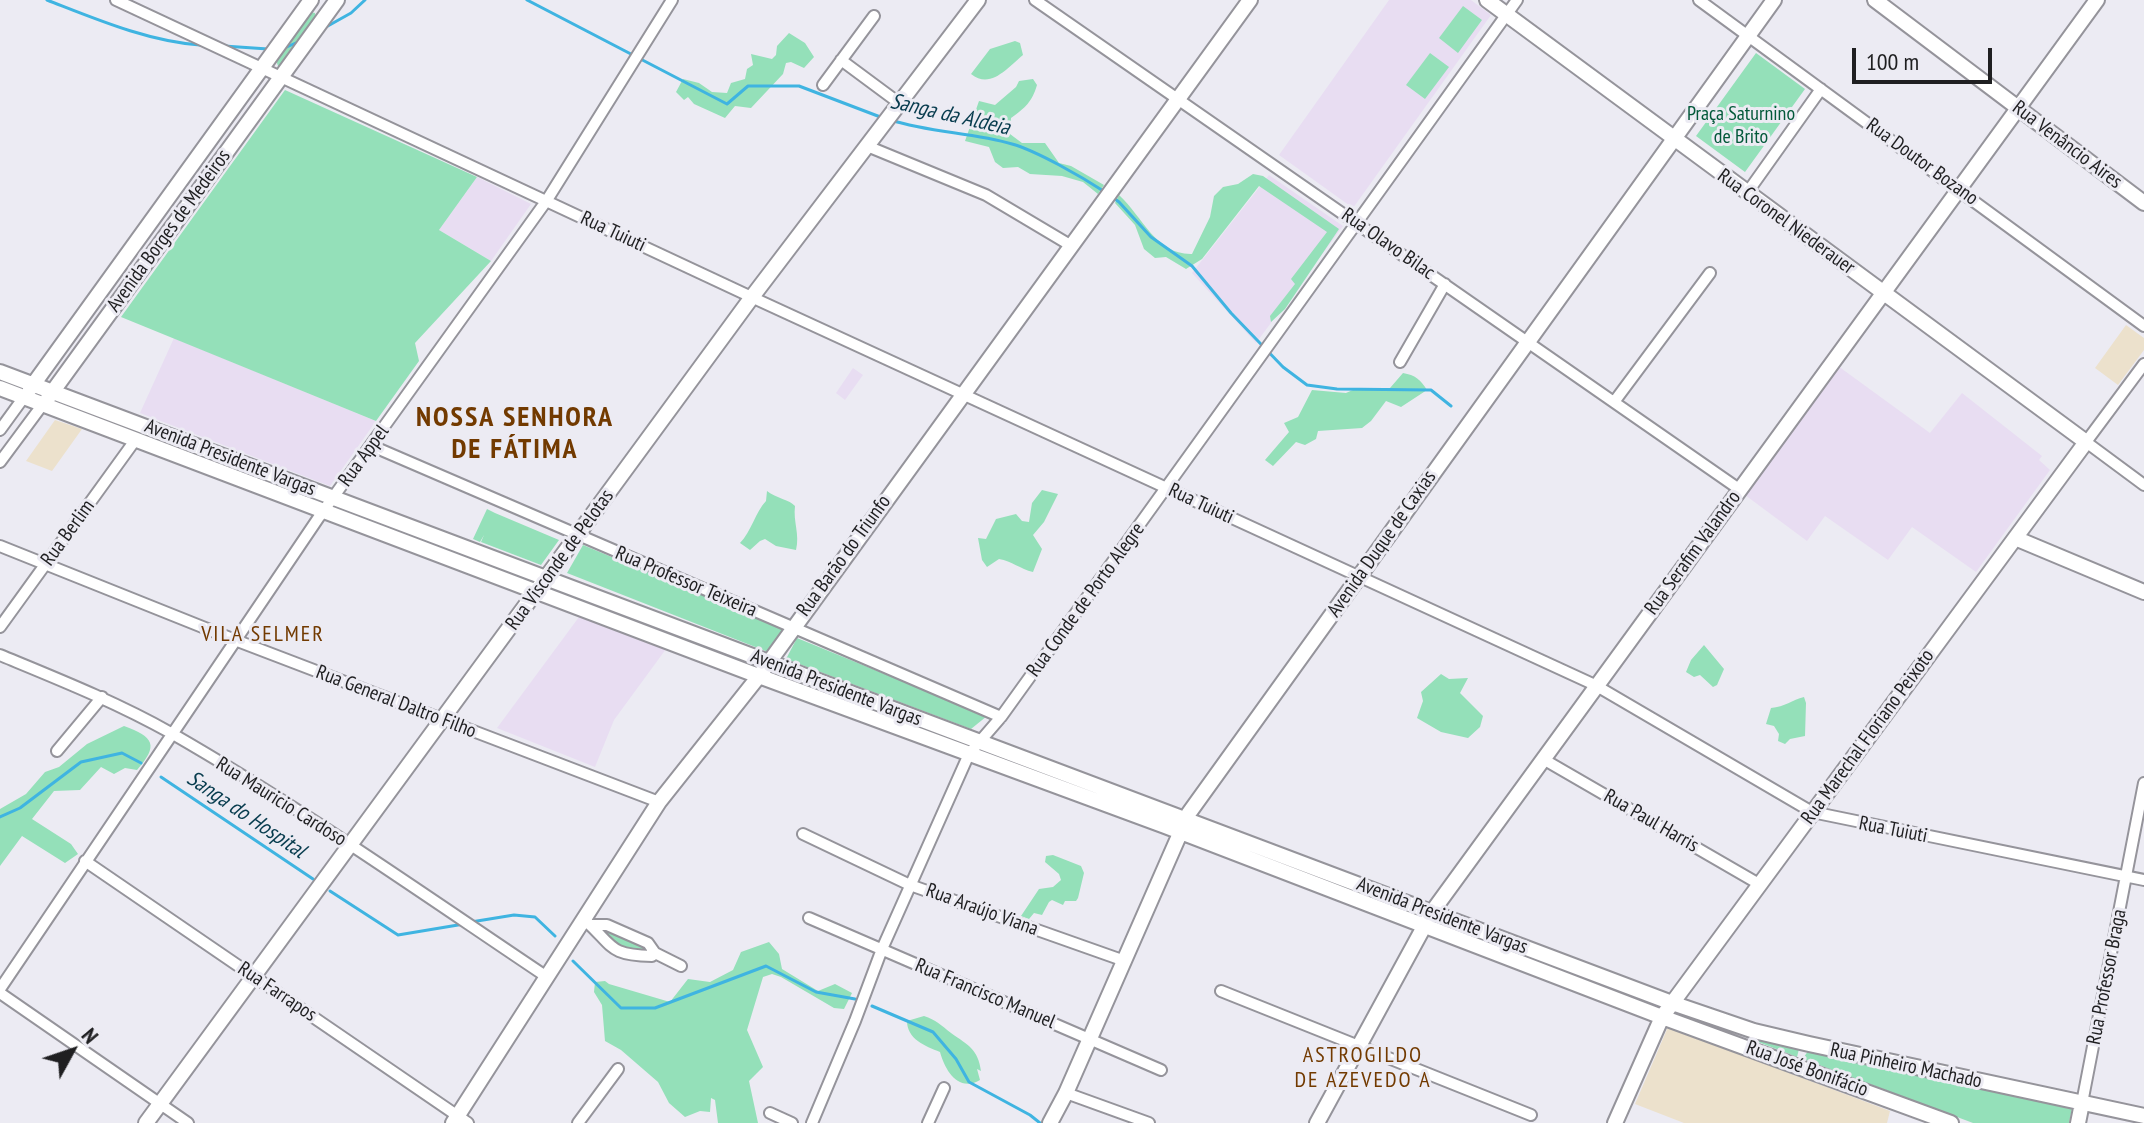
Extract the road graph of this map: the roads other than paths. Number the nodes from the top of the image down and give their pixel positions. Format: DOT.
graph roads {
  1 [pos="116,0"];
  2 [pos="313,0"];
  3 [pos="672,0"];
  4 [pos="978,0"];
  5 [pos="1035,0"];
  6 [pos="1250,0"];
  7 [pos="1487,0"];
  8 [pos="1517,0"];
  9 [pos="1699,0"];
  10 [pos="1774,0"];
  11 [pos="1875,0"];
  12 [pos="2097,0"];
  13 [pos="333,5"];
  14 [pos="1507,15"];
  15 [pos="874,16"];
  16 [pos="1749,36"];
  17 [pos="841,60"];
  18 [pos="272,72"];
  19 [pos="823,85"];
  20 [pos="1821,89"];
  21 [pos="1178,98"];
  22 [pos="899,103"];
  23 [pos="2017,107"];
  24 [pos="212,137"];
  25 [pos="1673,139"];
  26 [pos="867,146"];
  27 [pos="229,149"];
  28 [pos="1958,188"];
  29 [pos="1747,193"];
  30 [pos="547,200"];
  31 [pos="2144,203"];
  32 [pos="1357,223"];
  33 [pos="1070,245"];
  34 [pos="1710,273"];
  35 [pos="1445,284"];
  36 [pos="1883,293"];
  37 [pos="752,297"];
  38 [pos="2144,326"];
  39 [pos="1527,341"];
  40 [pos="1400,362"];
  41 [pos="2144,364"];
  42 [pos="0,372"];
  43 [pos="33,384"];
  44 [pos="0,388"];
  45 [pos="52,391"];
  46 [pos="962,394"];
  47 [pos="24,397"];
  48 [pos="1614,402"];
  49 [pos="43,404"];
  50 [pos="0,430"];
  51 [pos="136,439"];
  52 [pos="0,442"];
  53 [pos="2086,442"];
  54 [pos="372,446"];
  55 [pos="10,448"];
  56 [pos="0,462"];
  57 [pos="2144,485"];
  58 [pos="1166,488"];
  59 [pos="1739,489"];
  60 [pos="334,497"];
  61 [pos="324,511"];
  62 [pos="577,536"];
  63 [pos="2015,538"];
  64 [pos="0,546"];
  65 [pos="45,564"];
  66 [pos="1358,576"];
  67 [pos="547,578"];
  68 [pos="538,592"];
  69 [pos="2144,592"];
  70 [pos="0,627"];
  71 [pos="792,628"];
  72 [pos="235,640"];
  73 [pos="0,655"];
  74 [pos="768,663"];
  75 [pos="759,676"];
  76 [pos="1595,685"];
  77 [pos="102,697"];
  78 [pos="1001,717"];
  79 [pos="440,719"];
  80 [pos="172,734"];
  81 [pos="974,748"];
  82 [pos="57,751"];
  83 [pos="1543,759"];
  84 [pos="2144,783"];
  85 [pos="659,802"];
  86 [pos="1812,812"];
  87 [pos="1182,826"];
  88 [pos="803,834"];
  89 [pos="350,844"];
  90 [pos="85,861"];
  91 [pos="2127,877"];
  92 [pos="2144,880"];
  93 [pos="1759,884"];
  94 [pos="910,885"];
  95 [pos="809,918"];
  96 [pos="1428,919"];
  97 [pos="587,921"];
  98 [pos="882,949"];
  99 [pos="655,953"];
  100 [pos="1122,960"];
  101 [pos="681,966"];
  102 [pos="253,976"];
  103 [pos="547,977"];
  104 [pos="0,991"];
  105 [pos="1221,991"];
  106 [pos="1672,1003"];
  107 [pos="1662,1017"];
  108 [pos="1089,1039"];
  109 [pos="1809,1044"];
  110 [pos="1358,1046"];
  111 [pos="1802,1067"];
  112 [pos="618,1069"];
  113 [pos="1161,1070"];
  114 [pos="944,1088"];
  115 [pos="1066,1093"];
  116 [pos="160,1103"];
  117 [pos="2082,1103"];
  118 [pos="770,1113"];
  119 [pos="1531,1115"];
  120 [pos="2144,1116"];
  121 [pos="460,1121"];
  122 [pos="146,1123"];
  123 [pos="188,1123"];
  124 [pos="578,1123"];
  125 [pos="792,1123"];
  126 [pos="812,1123"];
  127 [pos="928,1123"];
  128 [pos="1050,1123"];
  129 [pos="1149,1123"];
  130 [pos="1317,1123"];
  131 [pos="1615,1123"];
  132 [pos="1951,1123"];
  133 [pos="2078,1123"];
  1 -- 18 [label="street, Rua Tuiuti"];
  2 -- 13 [label="street"];
  2 -- 18 [label="street, Avenida Borges de Medeiros"];
  3 -- 30 [label="street, Rua Appel"];
  4 -- 22 [label="street, Rua Visconde de Pelotas"];
  5 -- 21 [label="street, Rua Olavo Bilac"];
  6 -- 21 [label="street, Rua Barão do Triunfo"];
  7 -- 14 [label="street, Rua Coronel Niederauer"];
  8 -- 14 [label="street, Rua Conde de Porto Alegre"];
  9 -- 16 [label="street, Rua Doutor Bozano"];
  10 -- 16 [label="street, Avenida Duque de Caxias"];
  11 -- 23 [label="street, Rua Venâncio Aires"];
  12 -- 23 [label="street, Rua Serafim Valandro"];
  13 -- 18 [label="street, Avenida Borges de Medeiros"];
  14 -- 25 [label="street, Rua Coronel Niederauer"];
  14 -- 32 [label="street, Rua Conde de Porto Alegre"];
  15 -- 17 [label="street"];
  16 -- 20 [label="street, Rua Doutor Bozano"];
  16 -- 25 [label="street, Avenida Duque de Caxias"];
  17 -- 19 [label="street"];
  17 -- 22 [label="street"];
  18 -- 24 [label="street, Avenida Borges de Medeiros"];
  18 -- 27 [label="street, Avenida Borges de Medeiros"];
  18 -- 30 [label="street, Rua Tuiuti"];
  20 -- 28 [label="street, Rua Doutor Bozano"];
  20 -- 29 [label="street"];
  21 -- 32 [label="street, Rua Olavo Bilac"];
  21 -- 33 [label="street, Rua Barão do Triunfo"];
  22 -- 26 [label="street, Rua Visconde de Pelotas"];
  23 -- 28 [label="street, Rua Serafim Valandro"];
  23 -- 31 [label="street, Rua Venâncio Aires"];
  24 -- 27 [label="street"];
  24 -- 43 [label="street, Avenida Borges de Medeiros"];
  25 -- 29 [label="street, Rua Coronel Niederauer"];
  25 -- 39 [label="street, Avenida Duque de Caxias"];
  26 -- 33 [label="street"];
  26 -- 37 [label="street, Rua Visconde de Pelotas"];
  27 -- 45 [label="street, Avenida Borges de Medeiros"];
  28 -- 36 [label="street, Rua Serafim Valandro"];
  28 -- 38 [label="street, Rua Doutor Bozano"];
  29 -- 36 [label="street, Rua Coronel Niederauer"];
  30 -- 37 [label="street, Rua Tuiuti"];
  30 -- 54 [label="street, Rua Appel"];
  32 -- 35 [label="street, Rua Olavo Bilac"];
  32 -- 58 [label="street, Rua Conde de Porto Alegre"];
  33 -- 46 [label="street, Rua Barão do Triunfo"];
  34 -- 48 [label="street"];
  35 -- 39 [label="street, Rua Olavo Bilac"];
  35 -- 40 [label="street"];
  36 -- 53 [label="street, Rua Coronel Niederauer"];
  36 -- 59 [label="street, Rua Serafim Valandro"];
  37 -- 46 [label="street, Rua Tuiuti"];
  37 -- 62 [label="street, Rua Visconde de Pelotas"];
  39 -- 48 [label="street, Rua Olavo Bilac"];
  39 -- 66 [label="street, Avenida Duque de Caxias"];
  41 -- 53 [label="street, Rua Marechal Floriano Peixoto"];
  42 -- 43 [label="street, Avenida Presidente Vargas"];
  43 -- 45 [label="street, Avenida Presidente Vargas"];
  43 -- 47 [label="street, Avenida Borges de Medeiros"];
  44 -- 47 [label="street, Avenida Presidente Vargas"];
  45 -- 49 [label="street, Avenida Borges de Medeiros"];
  45 -- 60 [label="street, Avenida Presidente Vargas"];
  46 -- 58 [label="street, Rua Tuiuti"];
  46 -- 71 [label="street, Rua Barão do Triunfo"];
  47 -- 49 [label="street, Avenida Presidente Vargas"];
  47 -- 50 [label="street, Avenida Borges de Medeiros"];
  48 -- 59 [label="street, Rua Olavo Bilac"];
  49 -- 51 [label="street, Avenida Presidente Vargas"];
  49 -- 55 [label="street, Avenida Borges de Medeiros"];
  51 -- 61 [label="street, Avenida Presidente Vargas"];
  51 -- 65 [label="street, Rua Berlim"];
  52 -- 55 [label="street"];
  53 -- 57 [label="street"];
  53 -- 63 [label="street, Rua Marechal Floriano Peixoto"];
  54 -- 60 [label="street, Rua Appel"];
  54 -- 62 [label="street, Rua Professor Teixeira"];
  55 -- 56 [label="street, Avenida Borges de Medeiros"];
  58 -- 66 [label="street, Rua Tuiuti"];
  58 -- 78 [label="street, Rua Conde de Porto Alegre"];
  59 -- 76 [label="street, Rua Serafim Valandro"];
  60 -- 61 [label="street, Rua Appel"];
  60 -- 67 [label="street, Avenida Presidente Vargas"];
  61 -- 68 [label="street, Avenida Presidente Vargas"];
  61 -- 72 [label="street, Rua Appel"];
  62 -- 67 [label="street, Rua Visconde de Pelotas"];
  62 -- 71 [label="street, Rua Professor Teixeira"];
  63 -- 69 [label="street"];
  63 -- 86 [label="street, Rua Marechal Floriano Peixoto"];
  64 -- 65 [label="street, Rua General Daltro Filho"];
  65 -- 70 [label="street, Rua Berlim"];
  65 -- 72 [label="street, Rua General Daltro Filho"];
  66 -- 76 [label="street, Rua Tuiuti"];
  66 -- 87 [label="street, Avenida Duque de Caxias"];
  67 -- 68 [label="street, Rua Visconde de Pelotas"];
  67 -- 74 [label="street, Avenida Presidente Vargas"];
  68 -- 75 [label="street, Avenida Presidente Vargas"];
  68 -- 79 [label="street, Rua Visconde de Pelotas"];
  71 -- 74 [label="street, Rua Barão do Triunfo"];
  71 -- 78 [label="street, Rua Professor Teixeira"];
  72 -- 79 [label="street, Rua General Daltro Filho"];
  72 -- 80 [label="street, Rua Appel"];
  73 -- 77 [label="street, Rua Mauricio Cardoso"];
  74 -- 75 [label="street, Rua Barão do Triunfo"];
  74 -- 81 [label="street, Avenida Presidente Vargas"];
  75 -- 81 [label="street, Avenida Presidente Vargas"];
  75 -- 85 [label="street, Rua Barão do Triunfo"];
  76 -- 83 [label="street, Rua Serafim Valandro"];
  76 -- 86 [label="street, Rua Tuiuti"];
  77 -- 80 [label="street, Rua Mauricio Cardoso"];
  77 -- 82 [label="street"];
  78 -- 81 [label="street, Rua Conde de Porto Alegre"];
  79 -- 85 [label="street, Rua General Daltro Filho"];
  79 -- 89 [label="street, Rua Visconde de Pelotas"];
  80 -- 89 [label="street, Rua Mauricio Cardoso"];
  80 -- 90 [label="street, Rua Appel"];
  81 -- 87 [label="street, Avenida Presidente Vargas"];
  81 -- 94 [label="street, Rua Conde de Porto Alegre"];
  83 -- 93 [label="street, Rua Paul Harris"];
  83 -- 96 [label="street, Rua Serafim Valandro"];
  84 -- 91 [label="street, Rua Professor Braga"];
  85 -- 97 [label="street, Rua Barão do Triunfo"];
  86 -- 91 [label="street, Rua Tuiuti"];
  86 -- 93 [label="street, Rua Marechal Floriano Peixoto"];
  87 -- 96 [label="street, Avenida Presidente Vargas"];
  87 -- 100 [label="street, Avenida Duque de Caxias"];
  88 -- 94 [label="street, Rua Araújo Viana"];
  89 -- 102 [label="street, Rua Visconde de Pelotas"];
  89 -- 103 [label="street, Rua Mauricio Cardoso"];
  90 -- 102 [label="street, Rua Farrapos"];
  90 -- 104 [label="street, Rua Appel"];
  91 -- 92 [label="street, Rua Tuiuti"];
  91 -- 117 [label="street, Rua Professor Braga"];
  93 -- 106 [label="street, Rua Marechal Floriano Peixoto"];
  94 -- 98 [label="street, Rua Conde de Porto Alegre"];
  94 -- 100 [label="street, Rua Araújo Viana"];
  95 -- 98 [label="street, Rua Francisco Manuel"];
  96 -- 106 [label="street, Avenida Presidente Vargas"];
  96 -- 107 [label="street, Avenida Presidente Vargas"];
  96 -- 110 [label="street, Rua Serafim Valandro"];
  97 -- 99 [label="street"];
  97 -- 99 [label="street"];
  97 -- 103 [label="street, Rua Barão do Triunfo"];
  98 -- 108 [label="street, Rua Francisco Manuel"];
  98 -- 126 [label="street, Rua Conde de Porto Alegre"];
  99 -- 101 [label="street"];
  100 -- 108 [label="street, Avenida Duque de Caxias"];
  102 -- 116 [label="street, Rua Visconde de Pelotas"];
  102 -- 121 [label="street, Rua Farrapos"];
  103 -- 121 [label="street, Rua Barão do Triunfo"];
  104 -- 116 [label="street"];
  105 -- 110 [label="street"];
  106 -- 107 [label="street, Rua Marechal Floriano Peixoto"];
  106 -- 109 [label="street, Rua Pinheiro Machado"];
  107 -- 111 [label="street, Rua José Bonifácio"];
  107 -- 131 [label="street, Rua Marechal Floriano Peixoto"];
  108 -- 113 [label="street, Rua Francisco Manuel"];
  108 -- 115 [label="street, Avenida Duque de Caxias"];
  109 -- 111 [label="street"];
  109 -- 117 [label="street, Rua Pinheiro Machado"];
  110 -- 119 [label="street"];
  110 -- 130 [label="street, Rua Serafim Valandro"];
  111 -- 132 [label="street, Rua José Bonifácio"];
  112 -- 124 [label="street"];
  114 -- 127 [label="street"];
  115 -- 128 [label="street, Avenida Duque de Caxias"];
  115 -- 129 [label="street"];
  116 -- 122 [label="street, Rua Visconde de Pelotas"];
  116 -- 123 [label="street"];
  117 -- 120 [label="street, Rua Pinheiro Machado"];
  117 -- 133 [label="street, Rua Professor Braga"];
  118 -- 125 [label="street"];
}
